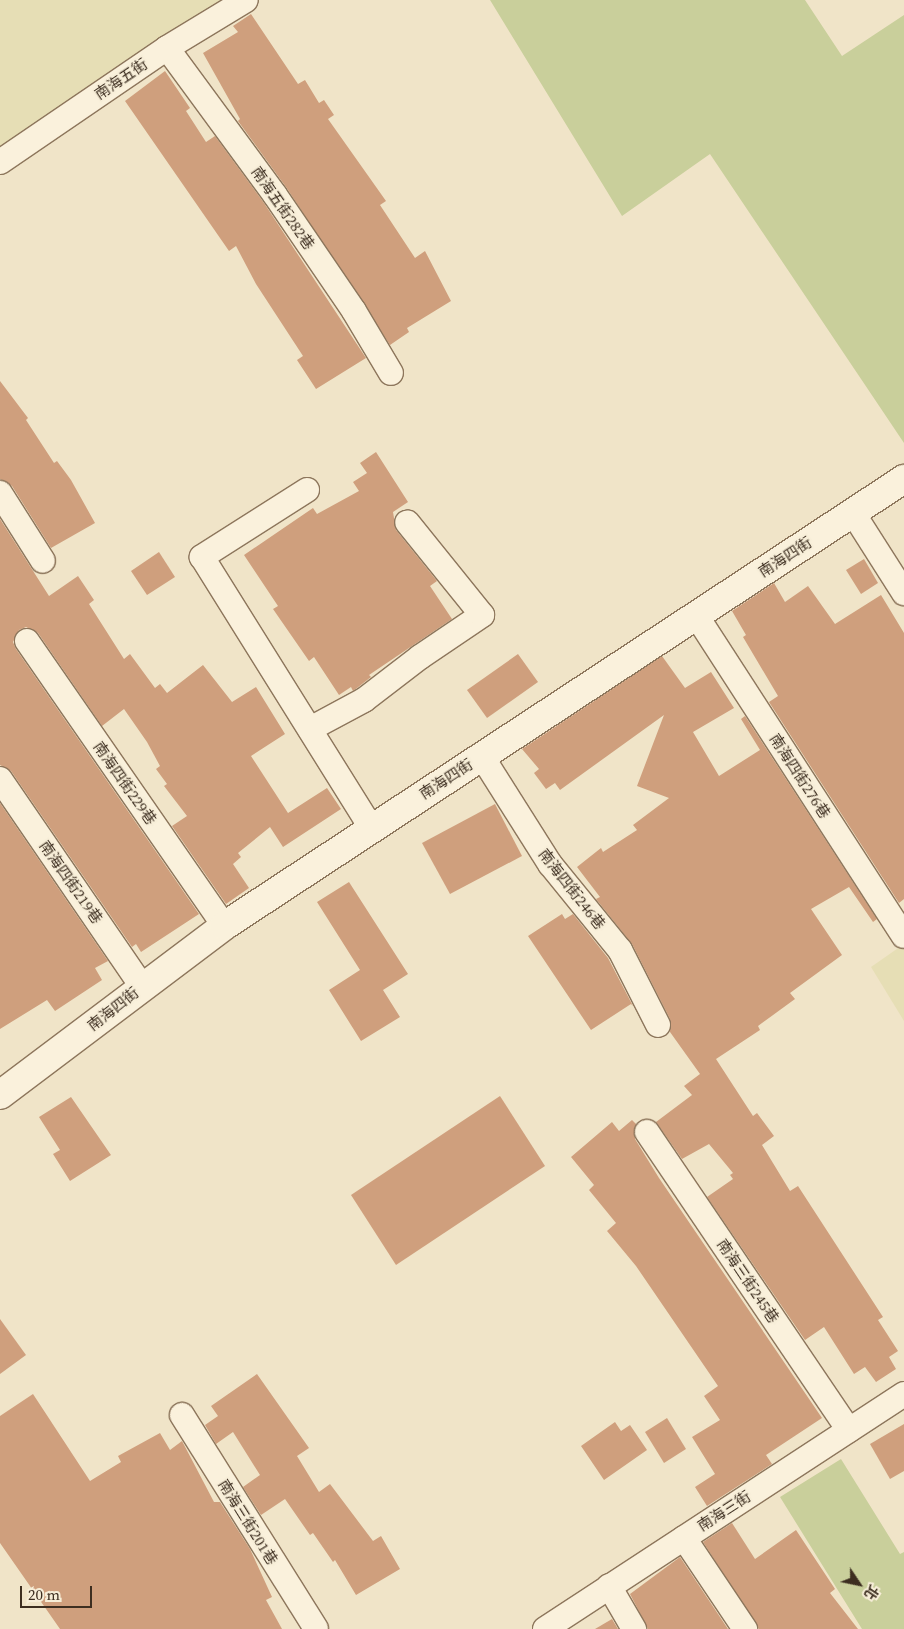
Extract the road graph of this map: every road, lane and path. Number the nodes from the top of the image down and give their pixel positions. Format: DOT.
graph roads {
  1 [pos="246,0"];
  2 [pos="166,48"];
  3 [pos="0,162"];
  4 [pos="390,373"];
  5 [pos="904,479"];
  6 [pos="307,490"];
  7 [pos="0,493"];
  8 [pos="853,513"];
  9 [pos="407,522"];
  10 [pos="44,561"];
  11 [pos="904,593"];
  12 [pos="696,615"];
  13 [pos="27,641"];
  14 [pos="310,729"];
  15 [pos="481,755"];
  16 [pos="0,779"];
  17 [pos="371,827"];
  18 [pos="224,926"];
  19 [pos="904,936"];
  20 [pos="142,986"];
  21 [pos="658,1026"];
  22 [pos="0,1095"];
  23 [pos="647,1132"];
  24 [pos="904,1394"];
  25 [pos="182,1415"];
  26 [pos="849,1430"];
  27 [pos="684,1538"];
  28 [pos="610,1586"];
  29 [pos="316,1629"];
  30 [pos="545,1629"];
  31 [pos="634,1629"];
  32 [pos="745,1629"];
  1 -- 2 [label="street, 南海五街"];
  2 -- 3 [label="street, 南海五街"];
  2 -- 4 [label="street, 南海五街282巷"];
  5 -- 8 [label="street, 南海四街"];
  6 -- 14 [label="street"];
  7 -- 10 [label="street"];
  8 -- 11 [label="street"];
  8 -- 12 [label="street, 南海四街"];
  9 -- 14 [label="street"];
  12 -- 15 [label="street, 南海四街"];
  12 -- 19 [label="street, 南海四街276巷"];
  13 -- 18 [label="street, 南海四街229巷"];
  14 -- 17 [label="street"];
  15 -- 17 [label="street, 南海四街"];
  15 -- 21 [label="street, 南海四街246巷"];
  16 -- 20 [label="street, 南海四街219巷"];
  17 -- 18 [label="street, 南海四街"];
  18 -- 20 [label="street, 南海四街"];
  20 -- 22 [label="street, 南海四街"];
  23 -- 26 [label="street, 南海三街245巷"];
  24 -- 26 [label="street, 南海三街"];
  25 -- 29 [label="street, 南海三街201巷"];
  26 -- 27 [label="street, 南海三街"];
  27 -- 28 [label="street, 南海三街"];
  27 -- 32 [label="street"];
  28 -- 30 [label="street, 南海三街"];
  28 -- 31 [label="street"];
}
